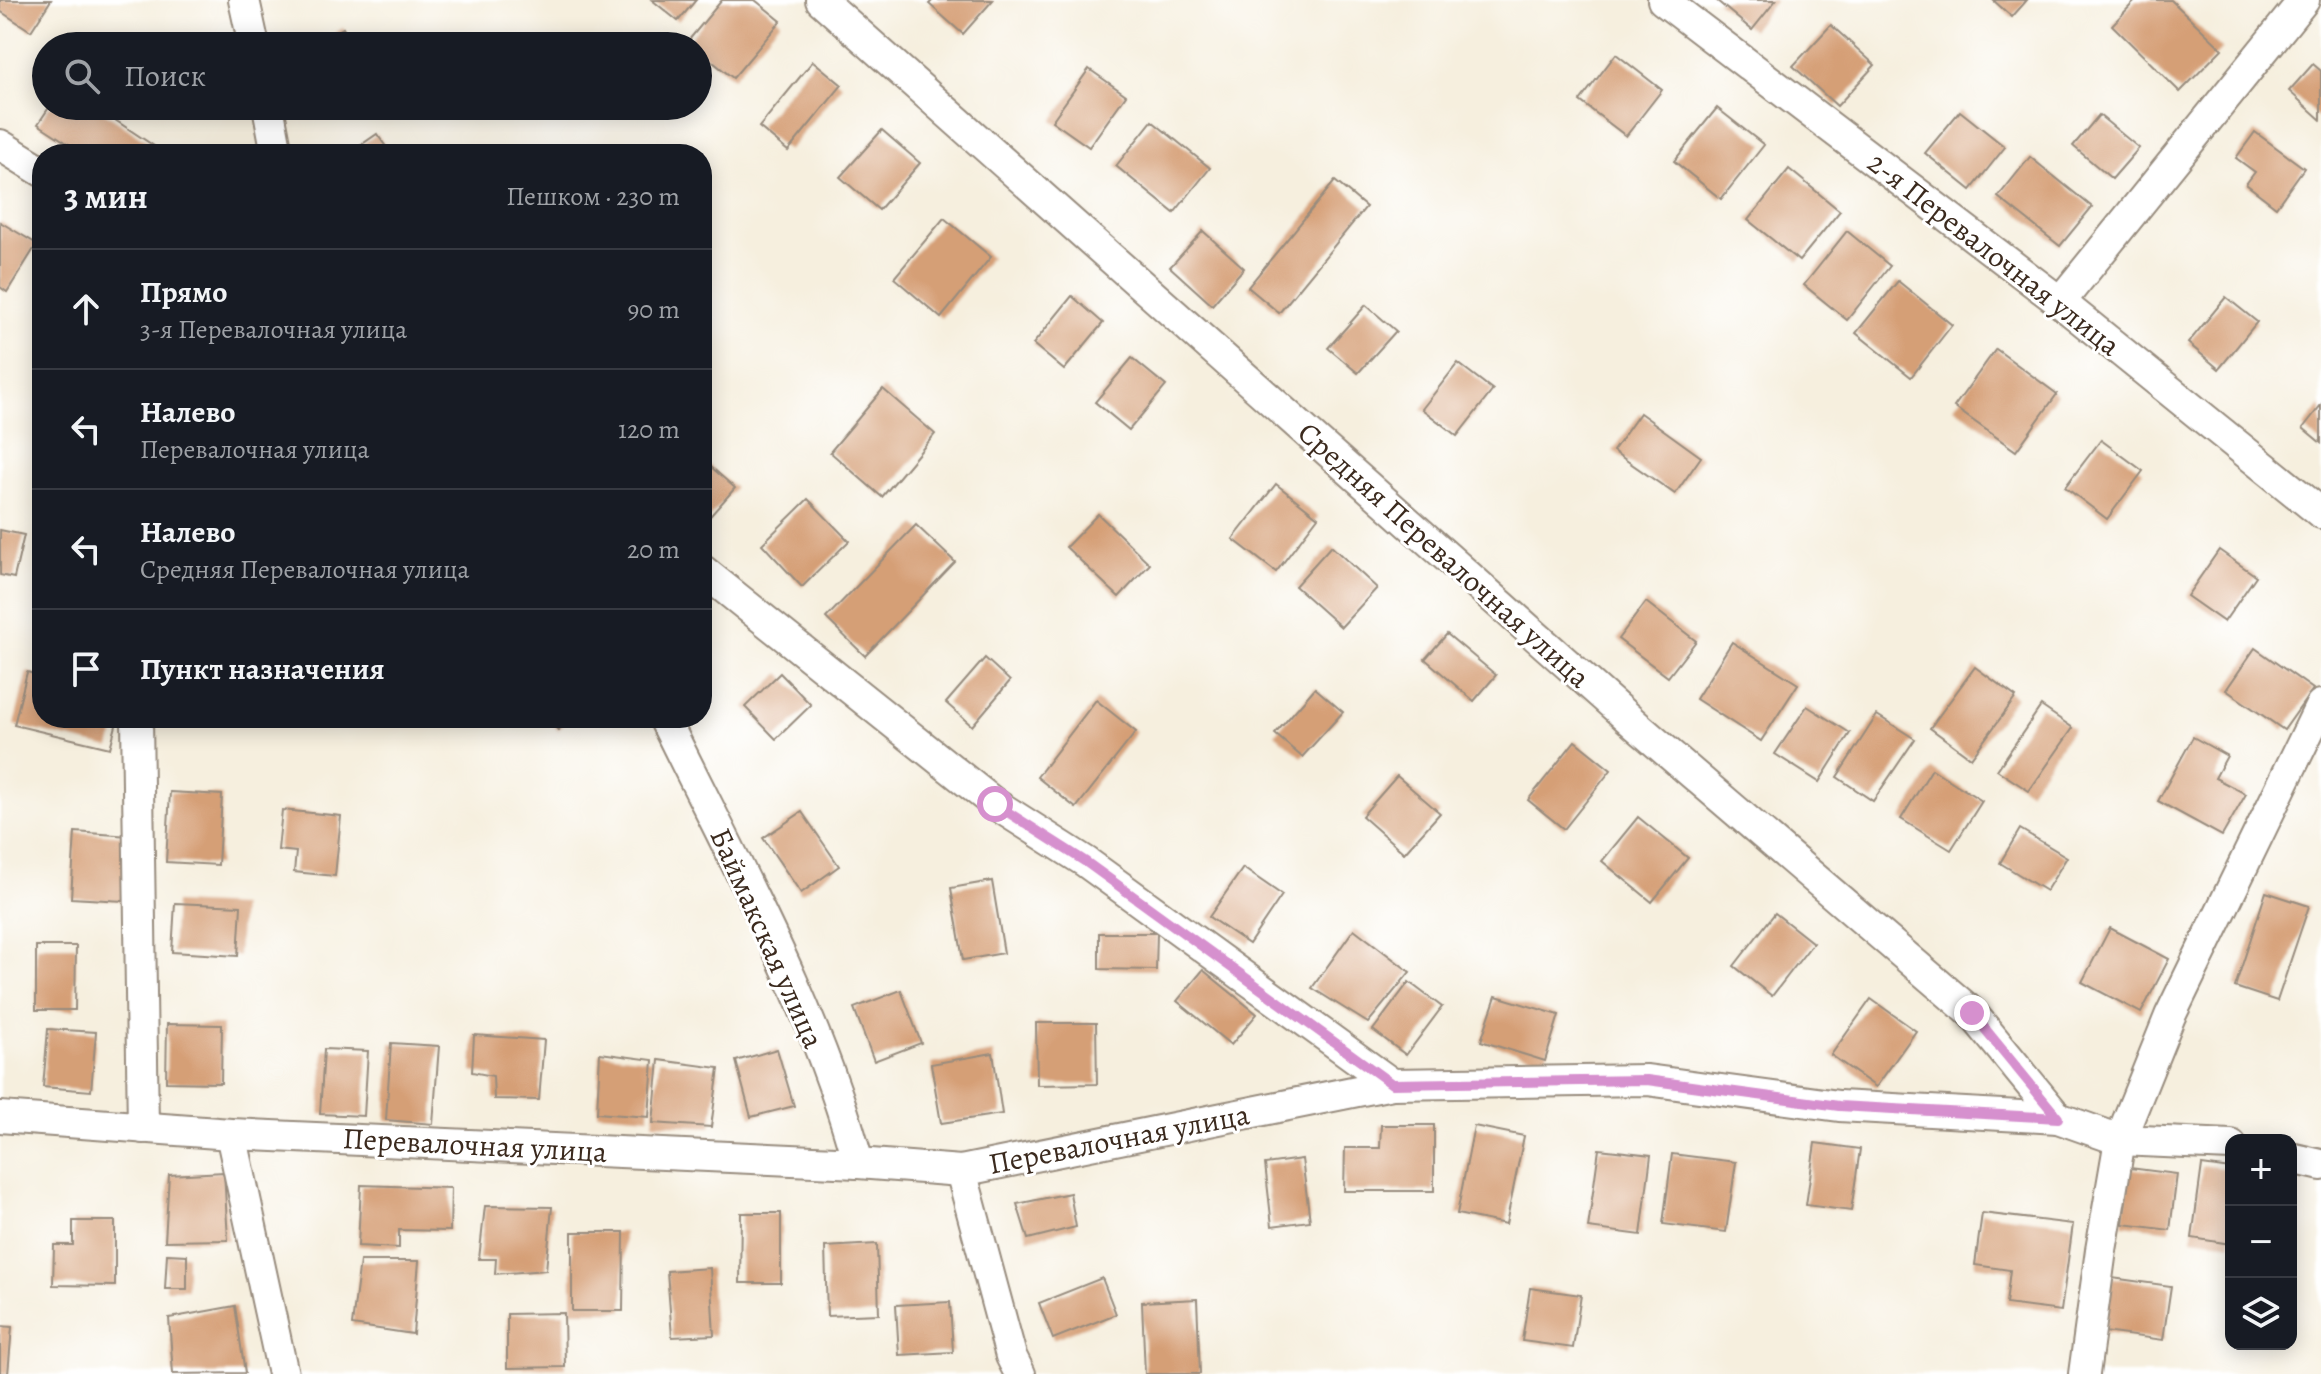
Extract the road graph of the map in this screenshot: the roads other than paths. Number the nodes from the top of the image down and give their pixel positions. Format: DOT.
graph roads {
  1 [pos="244,0"];
  2 [pos="821,0"];
  3 [pos="1663,0"];
  4 [pos="2304,0"];
  5 [pos="251,32"];
  6 [pos="271,120"];
  7 [pos="275,144"];
  8 [pos="0,145"];
  9 [pos="32,165"];
  10 [pos="2060,302"];
  11 [pos="2321,513"];
  12 [pos="712,578"];
  13 [pos="2321,705"];
  14 [pos="137,728"];
  15 [pos="669,728"];
  16 [pos="1392,1084"];
  17 [pos="0,1117"];
  18 [pos="2058,1118"];
  19 [pos="143,1128"];
  20 [pos="231,1134"];
  21 [pos="2120,1140"];
  22 [pos="2225,1145"];
  23 [pos="2297,1159"];
  24 [pos="858,1163"];
  25 [pos="2321,1165"];
  26 [pos="961,1171"];
  27 [pos="283,1374"];
  28 [pos="1020,1374"];
  29 [pos="2084,1374"];
  1 -- 5 [label="street"];
  2 -- 18 [label="street, Средняя Перевалочная улица"];
  3 -- 10 [label="street, 2-я Перевалочная улица"];
  4 -- 10 [label="street"];
  6 -- 7 [label="street"];
  8 -- 9 [label="street"];
  10 -- 11 [label="street, 2-я Перевалочная улица"];
  12 -- 16 [label="street"];
  13 -- 21 [label="street"];
  14 -- 19 [label="street"];
  15 -- 24 [label="street, Баймакская улица"];
  16 -- 18 [label="street, Перевалочная улица"];
  16 -- 26 [label="street, Перевалочная улица"];
  17 -- 19 [label="street, Перевалочная улица"];
  18 -- 21 [label="street, Перевалочная улица"];
  19 -- 20 [label="street, Перевалочная улица"];
  20 -- 24 [label="street, Перевалочная улица"];
  20 -- 27 [label="street"];
  21 -- 22 [label="street, Перевалочная улица"];
  21 -- 29 [label="street"];
  23 -- 25 [label="street"];
  24 -- 26 [label="street, Перевалочная улица"];
  26 -- 28 [label="street"];
}
